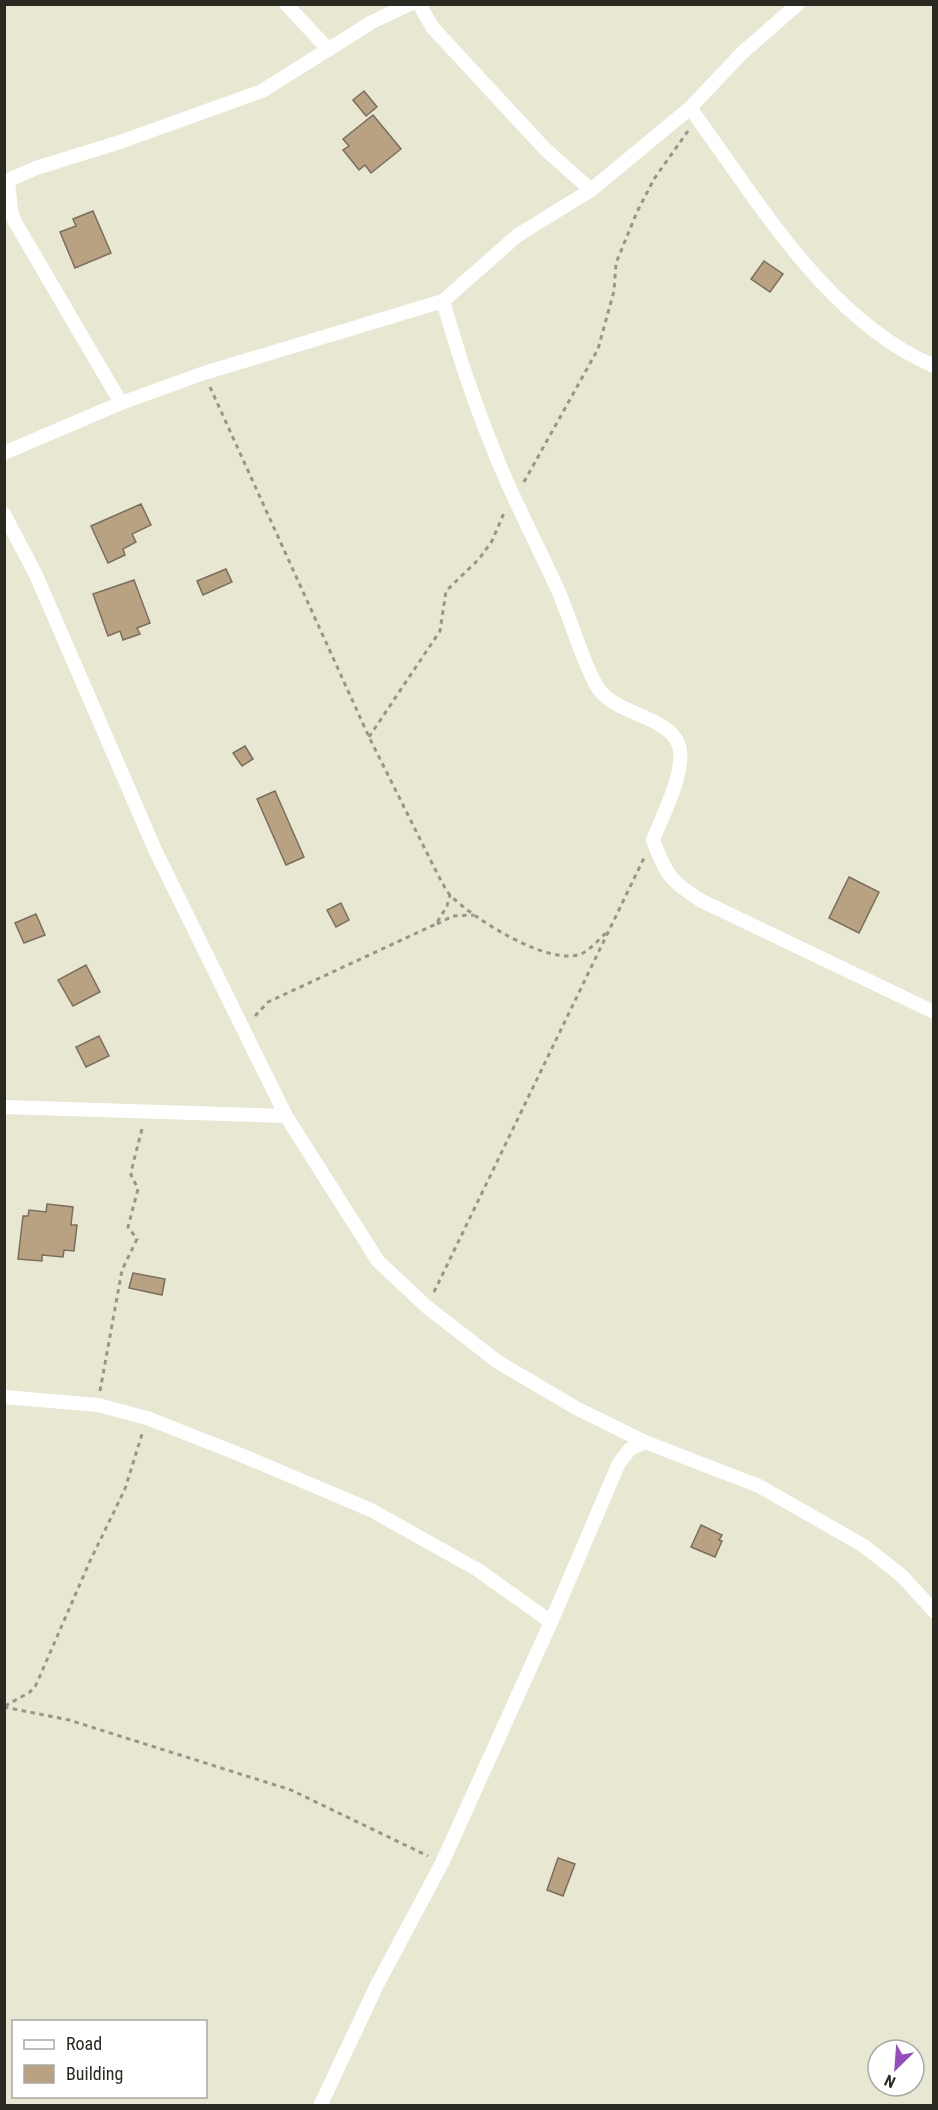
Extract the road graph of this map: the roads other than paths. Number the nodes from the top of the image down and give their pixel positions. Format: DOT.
graph roads {
  1 [pos="286,4"];
  2 [pos="410,4"];
  3 [pos="419,4"];
  4 [pos="798,4"];
  5 [pos="328,49"];
  6 [pos="693,111"];
  7 [pos="6,181"];
  8 [pos="591,190"];
  9 [pos="443,301"];
  10 [pos="933,366"];
  11 [pos="121,403"];
  12 [pos="4,453"];
  13 [pos="4,514"];
  14 [pos="933,1012"];
  15 [pos="4,1107"];
  16 [pos="286,1116"];
  17 [pos="4,1397"];
  18 [pos="645,1442"];
  19 [pos="933,1611"];
  20 [pos="551,1622"];
  21 [pos="320,2106"];
  1 -- 5 [label="street"];
  2 -- 5 [label="street"];
  3 -- 8 [label="street"];
  4 -- 6 [label="street"];
  5 -- 7 [label="street"];
  6 -- 8 [label="street"];
  6 -- 10 [label="street"];
  7 -- 11 [label="street"];
  8 -- 9 [label="street"];
  9 -- 11 [label="street"];
  9 -- 14 [label="street"];
  11 -- 12 [label="street"];
  13 -- 16 [label="street"];
  15 -- 16 [label="street"];
  16 -- 18 [label="street"];
  17 -- 20 [label="street"];
  18 -- 19 [label="street"];
  18 -- 20 [label="street"];
  20 -- 21 [label="street"];
}
